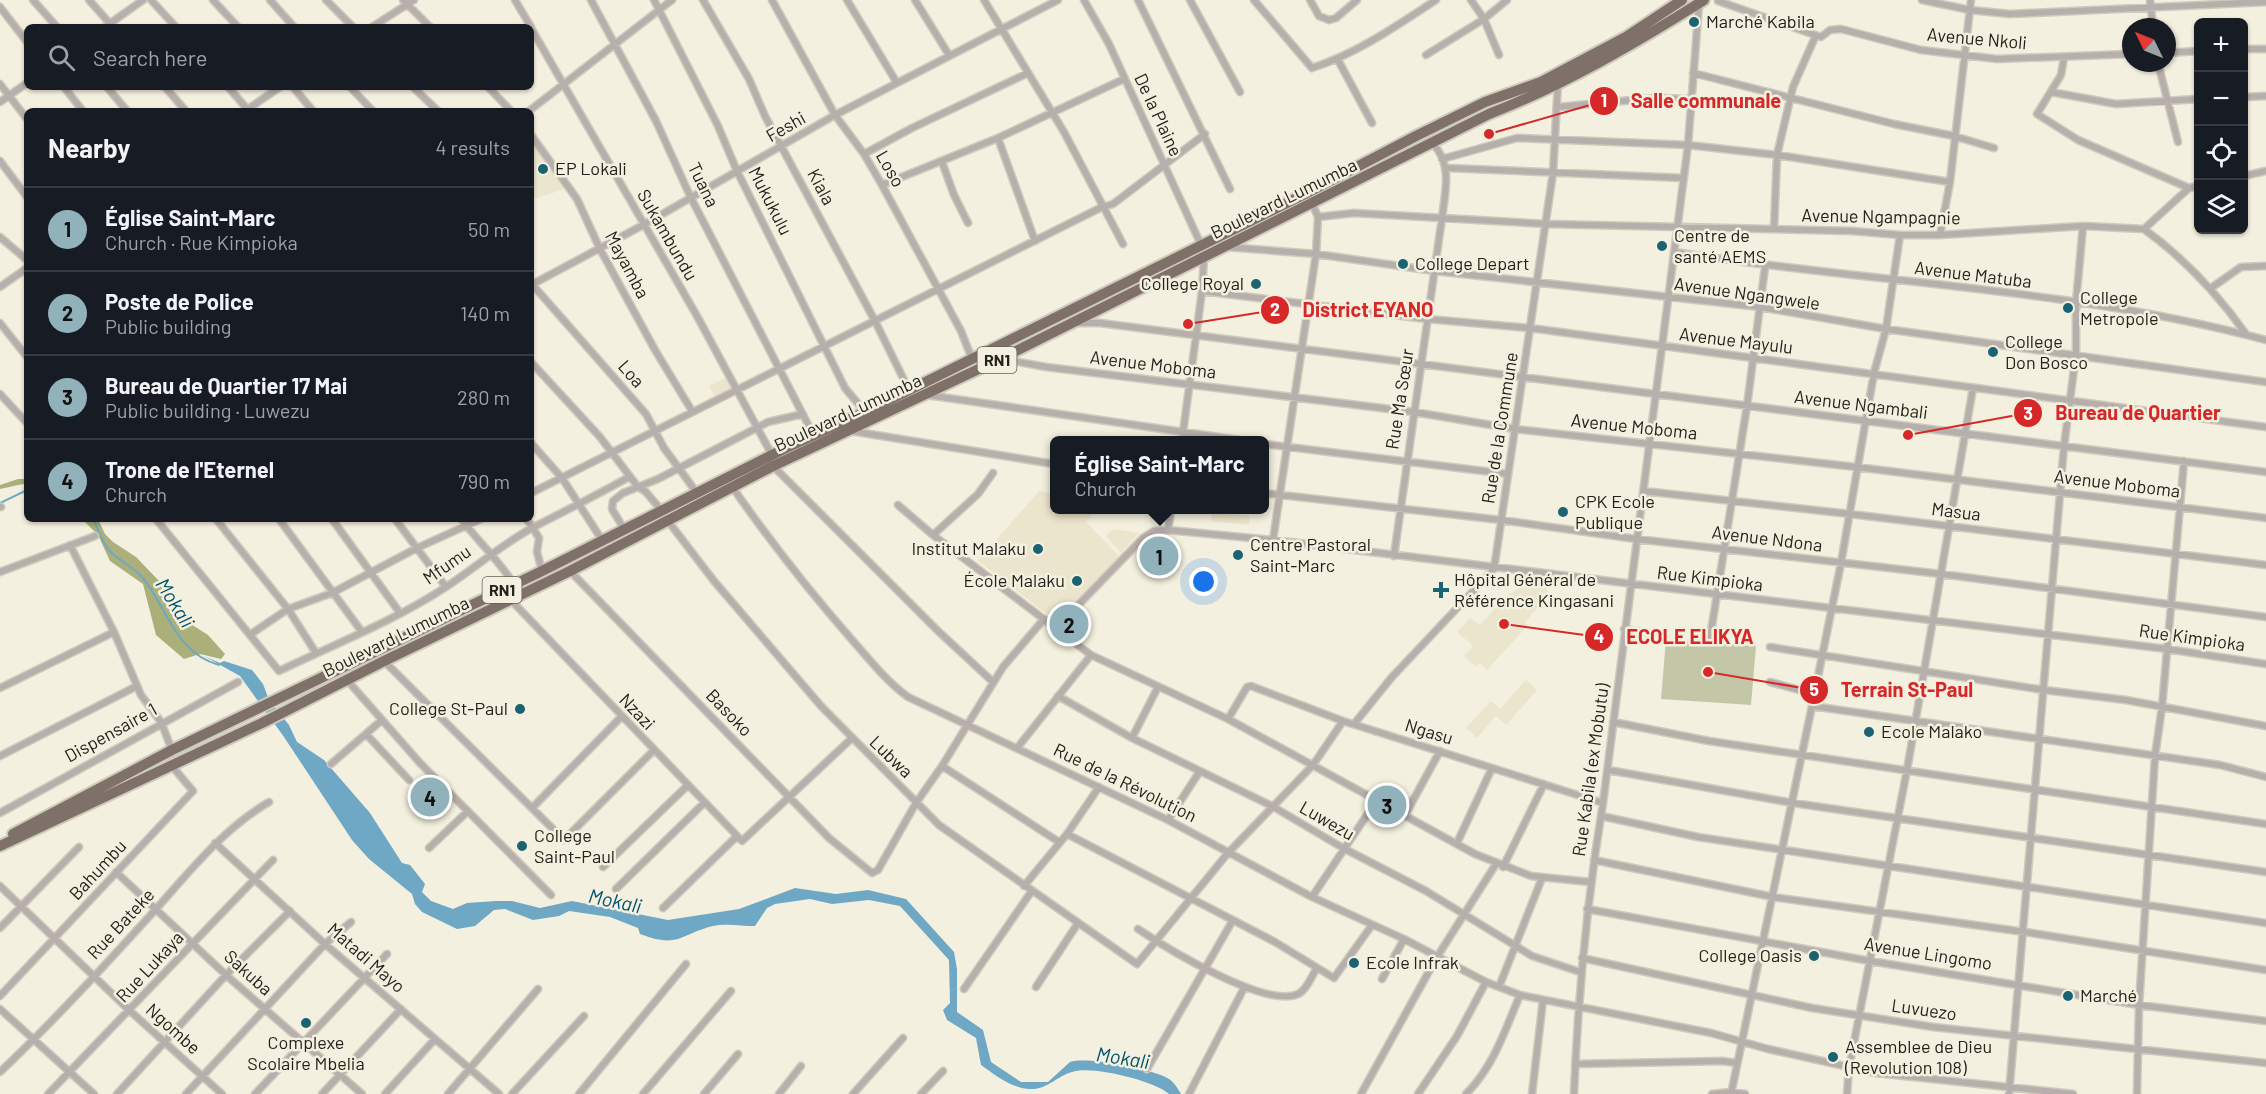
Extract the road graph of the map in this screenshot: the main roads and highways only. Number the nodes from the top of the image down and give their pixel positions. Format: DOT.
graph roads {
  1 [pos="1682,0"];
  2 [pos="1702,2"];
  3 [pos="1557,79"];
  4 [pos="1416,135"];
  5 [pos="1429,146"];
  6 [pos="1096,296"];
  7 [pos="1104,308"];
  8 [pos="917,390"];
  9 [pos="772,461"];
  10 [pos="623,530"];
  11 [pos="627,542"];
  12 [pos="0,841"];
  13 [pos="0,846"];
  1 -- 3 [label="highway, Boulevard Lumumba / RN1"];
  2 -- 3 [label="highway, Boulevard Lumumba / RN1"];
  3 -- 4 [label="highway, Boulevard Lumumba / RN1"];
  3 -- 5 [label="highway, Boulevard Lumumba / RN1"];
  4 -- 5 [label="highway"];
  4 -- 6 [label="highway, Boulevard Lumumba / RN1"];
  5 -- 7 [label="highway, Boulevard Lumumba / RN1"];
  6 -- 7 [label="highway"];
  6 -- 8 [label="highway, Boulevard Lumumba / RN1"];
  7 -- 8 [label="highway, Boulevard Lumumba / RN1"];
  8 -- 9 [label="highway, Boulevard Lumumba / RN1"];
  8 -- 9 [label="highway, Boulevard Lumumba / RN1"];
  9 -- 10 [label="highway, Boulevard Lumumba / RN1"];
  9 -- 11 [label="highway, Boulevard Lumumba / RN1"];
  10 -- 11 [label="highway"];
  10 -- 12 [label="highway, Boulevard Lumumba / RN1"];
  11 -- 13 [label="highway, Boulevard Lumumba / RN1"];
}
